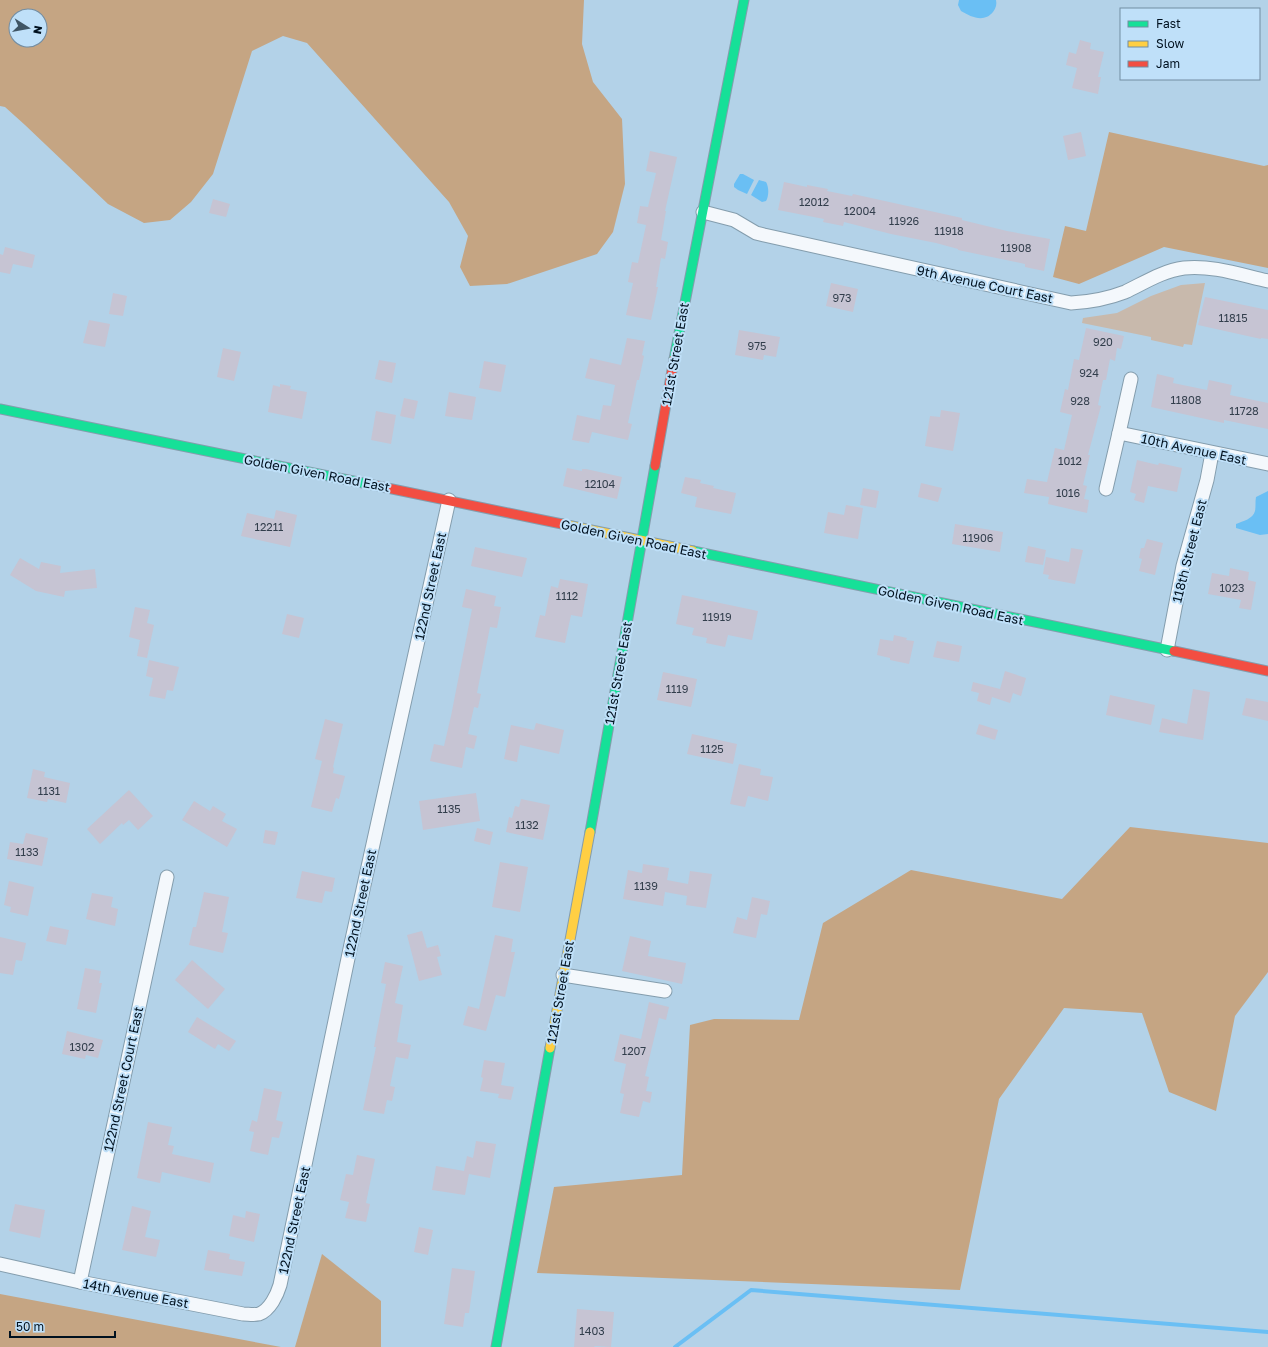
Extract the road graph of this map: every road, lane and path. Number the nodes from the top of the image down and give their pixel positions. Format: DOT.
graph roads {
  1 [pos="744,0"];
  2 [pos="703,212"];
  3 [pos="1268,281"];
  4 [pos="1131,379"];
  5 [pos="0,409"];
  6 [pos="1120,433"];
  7 [pos="1212,453"];
  8 [pos="1268,464"];
  9 [pos="1106,490"];
  10 [pos="449,500"];
  11 [pos="642,540"];
  12 [pos="1167,650"];
  13 [pos="1268,671"];
  14 [pos="167,877"];
  15 [pos="563,975"];
  16 [pos="665,991"];
  17 [pos="0,1264"];
  18 [pos="80,1282"];
  19 [pos="270,1305"];
  20 [pos="496,1347"];
  1 -- 2 [label="street, 121st Street East"];
  2 -- 3 [label="street, 9th Avenue Court East"];
  2 -- 11 [label="street, 121st Street East"];
  4 -- 6 [label="street"];
  5 -- 10 [label="street, Golden Given Road East"];
  6 -- 7 [label="street, 10th Avenue East"];
  6 -- 9 [label="street"];
  7 -- 8 [label="street, 10th Avenue East"];
  7 -- 12 [label="street, 118th Street East"];
  10 -- 11 [label="street, Golden Given Road East"];
  10 -- 19 [label="street, 122nd Street East"];
  11 -- 12 [label="street, Golden Given Road East"];
  11 -- 15 [label="street, 121st Street East"];
  12 -- 13 [label="street, Golden Given Road East"];
  14 -- 18 [label="street, 122nd Street Court East"];
  15 -- 16 [label="street"];
  15 -- 20 [label="street, 121st Street East"];
  17 -- 18 [label="street, 14th Avenue East"];
  18 -- 19 [label="street, 14th Avenue East"];
}
